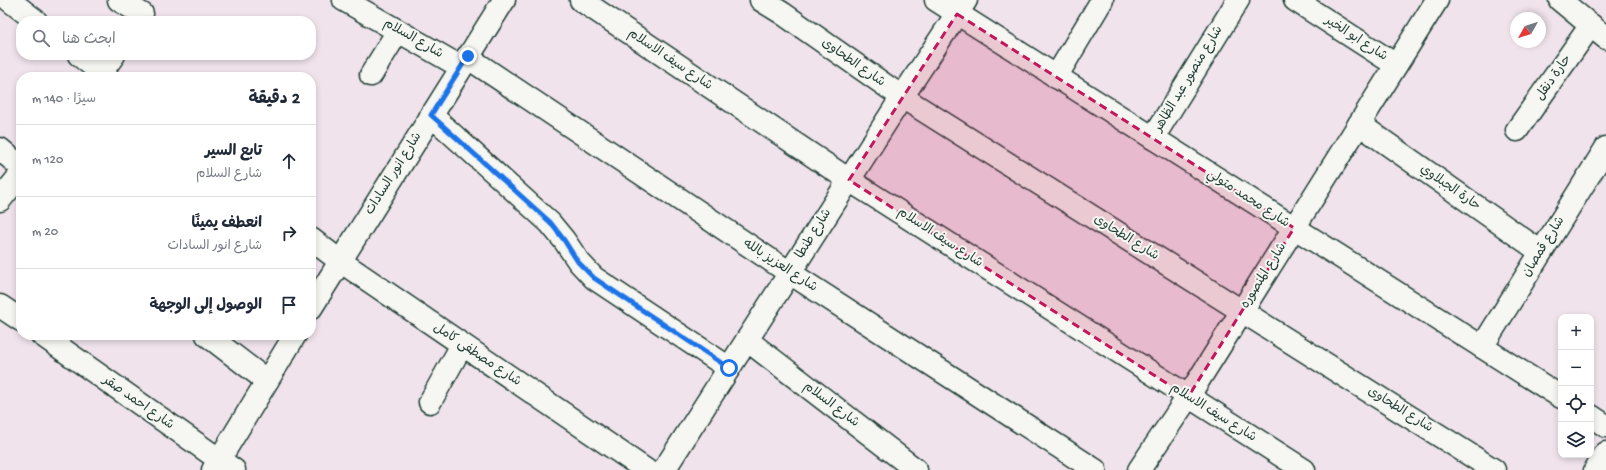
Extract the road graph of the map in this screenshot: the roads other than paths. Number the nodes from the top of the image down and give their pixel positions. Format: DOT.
graph roads {
  1 [pos="9,0"];
  2 [pos="119,0"];
  3 [pos="344,0"];
  4 [pos="504,0"];
  5 [pos="581,0"];
  6 [pos="761,0"];
  7 [pos="936,0"];
  8 [pos="1102,0"];
  9 [pos="1238,0"];
  10 [pos="1295,0"];
  11 [pos="1437,0"];
  12 [pos="1560,0"];
  13 [pos="962,7"];
  14 [pos="144,12"];
  15 [pos="30,16"];
  16 [pos="398,31"];
  17 [pos="1598,32"];
  18 [pos="84,60"];
  19 [pos="111,60"];
  20 [pos="464,62"];
  21 [pos="1396,65"];
  22 [pos="98,72"];
  23 [pos="104,72"];
  24 [pos="371,76"];
  25 [pos="1056,77"];
  26 [pos="902,97"];
  27 [pos="431,115"];
  28 [pos="1359,124"];
  29 [pos="1517,130"];
  30 [pos="1153,138"];
  31 [pos="1606,148"];
  32 [pos="0,149"];
  33 [pos="16,163"];
  34 [pos="16,180"];
  35 [pos="849,180"];
  36 [pos="0,200"];
  37 [pos="1294,228"];
  38 [pos="316,243"];
  39 [pos="1541,252"];
  40 [pos="340,261"];
  41 [pos="790,273"];
  42 [pos="316,300"];
  43 [pos="0,306"];
  44 [pos="1242,311"];
  45 [pos="16,317"];
  46 [pos="49,340"];
  47 [pos="214,340"];
  48 [pos="292,340"];
  49 [pos="747,340"];
  50 [pos="462,345"];
  51 [pos="1482,347"];
  52 [pos="729,368"];
  53 [pos="267,381"];
  54 [pos="1558,395"];
  55 [pos="1188,397"];
  56 [pos="430,402"];
  57 [pos="1594,418"];
  58 [pos="1606,426"];
  59 [pos="1606,453"];
  60 [pos="222,467"];
  61 [pos="646,470"];
  62 [pos="664,470"];
  63 [pos="916,470"];
  64 [pos="1095,470"];
  65 [pos="1139,470"];
  66 [pos="1304,470"];
  67 [pos="1494,470"];
  68 [pos="1595,470"];
  1 -- 15 [label="street"];
  2 -- 14 [label="street"];
  3 -- 16 [label="street, شارع السلام"];
  4 -- 20 [label="street, شارع انور السادات"];
  5 -- 35 [label="street, شارع سيف الاسلام"];
  6 -- 26 [label="street, شارع الطحاوى"];
  7 -- 13 [label="street, شارع محمد متولي"];
  8 -- 25 [label="street"];
  9 -- 30 [label="street, شارع منصور عبد الظاهر"];
  10 -- 21 [label="street, شارع ابو الخير"];
  11 -- 21 [label="street, شارع المنصوره"];
  12 -- 17 [label="street"];
  13 -- 25 [label="street, شارع محمد متولي"];
  13 -- 26 [label="street, شارع طنطا"];
  16 -- 20 [label="street, شارع السلام"];
  16 -- 24 [label="street"];
  17 -- 29 [label="street, حارة دنقل"];
  18 -- 22 [label="street"];
  19 -- 23 [label="street"];
  20 -- 27 [label="street, شارع انور السادات"];
  20 -- 41 [label="street, شارع العزيز بالله"];
  21 -- 28 [label="street, شارع المنصوره"];
  25 -- 30 [label="street, شارع محمد متولي"];
  26 -- 35 [label="street, شارع طنطا"];
  26 -- 44 [label="street, شارع الطحاوى"];
  27 -- 40 [label="street, شارع انور السادات"];
  27 -- 52 [label="street"];
  28 -- 37 [label="street, شارع المنصوره"];
  28 -- 39 [label="street, حارة الجبلاوي"];
  30 -- 37 [label="street, شارع محمد متولي"];
  31 -- 39 [label="street, شارع قمصان"];
  32 -- 33 [label="street"];
  34 -- 36 [label="street"];
  35 -- 41 [label="street, شارع طنطا"];
  35 -- 55 [label="street, شارع سيف الاسلام"];
  37 -- 44 [label="street, شارع المنصوره"];
  37 -- 51 [label="street, شارع محمد متولي"];
  38 -- 40 [label="street, شارع مصطفى كامل"];
  39 -- 51 [label="street, شارع قمصان"];
  40 -- 42 [label="street, شارع انور السادات"];
  40 -- 50 [label="street, شارع مصطفى كامل"];
  41 -- 49 [label="street, شارع طنطا"];
  41 -- 64 [label="street, شارع العزيز بالله"];
  43 -- 45 [label="street"];
  44 -- 55 [label="street, شارع المنصوره"];
  44 -- 67 [label="street, شارع الطحاوى"];
  46 -- 60 [label="street, شارع احمد صقر"];
  47 -- 53 [label="street"];
  48 -- 53 [label="street"];
  49 -- 52 [label="street, شارع طنطا"];
  49 -- 63 [label="street, شارع السلام"];
  50 -- 56 [label="street"];
  50 -- 61 [label="street, شارع مصطفى كامل"];
  51 -- 54 [label="street, شارع محمد متولي"];
  52 -- 62 [label="street, شارع طنطا"];
  53 -- 60 [label="street"];
  55 -- 65 [label="street, شارع المنصوره"];
  55 -- 66 [label="street, شارع سيف الاسلام"];
  57 -- 58 [label="street"];
  59 -- 68 [label="street"];
}
